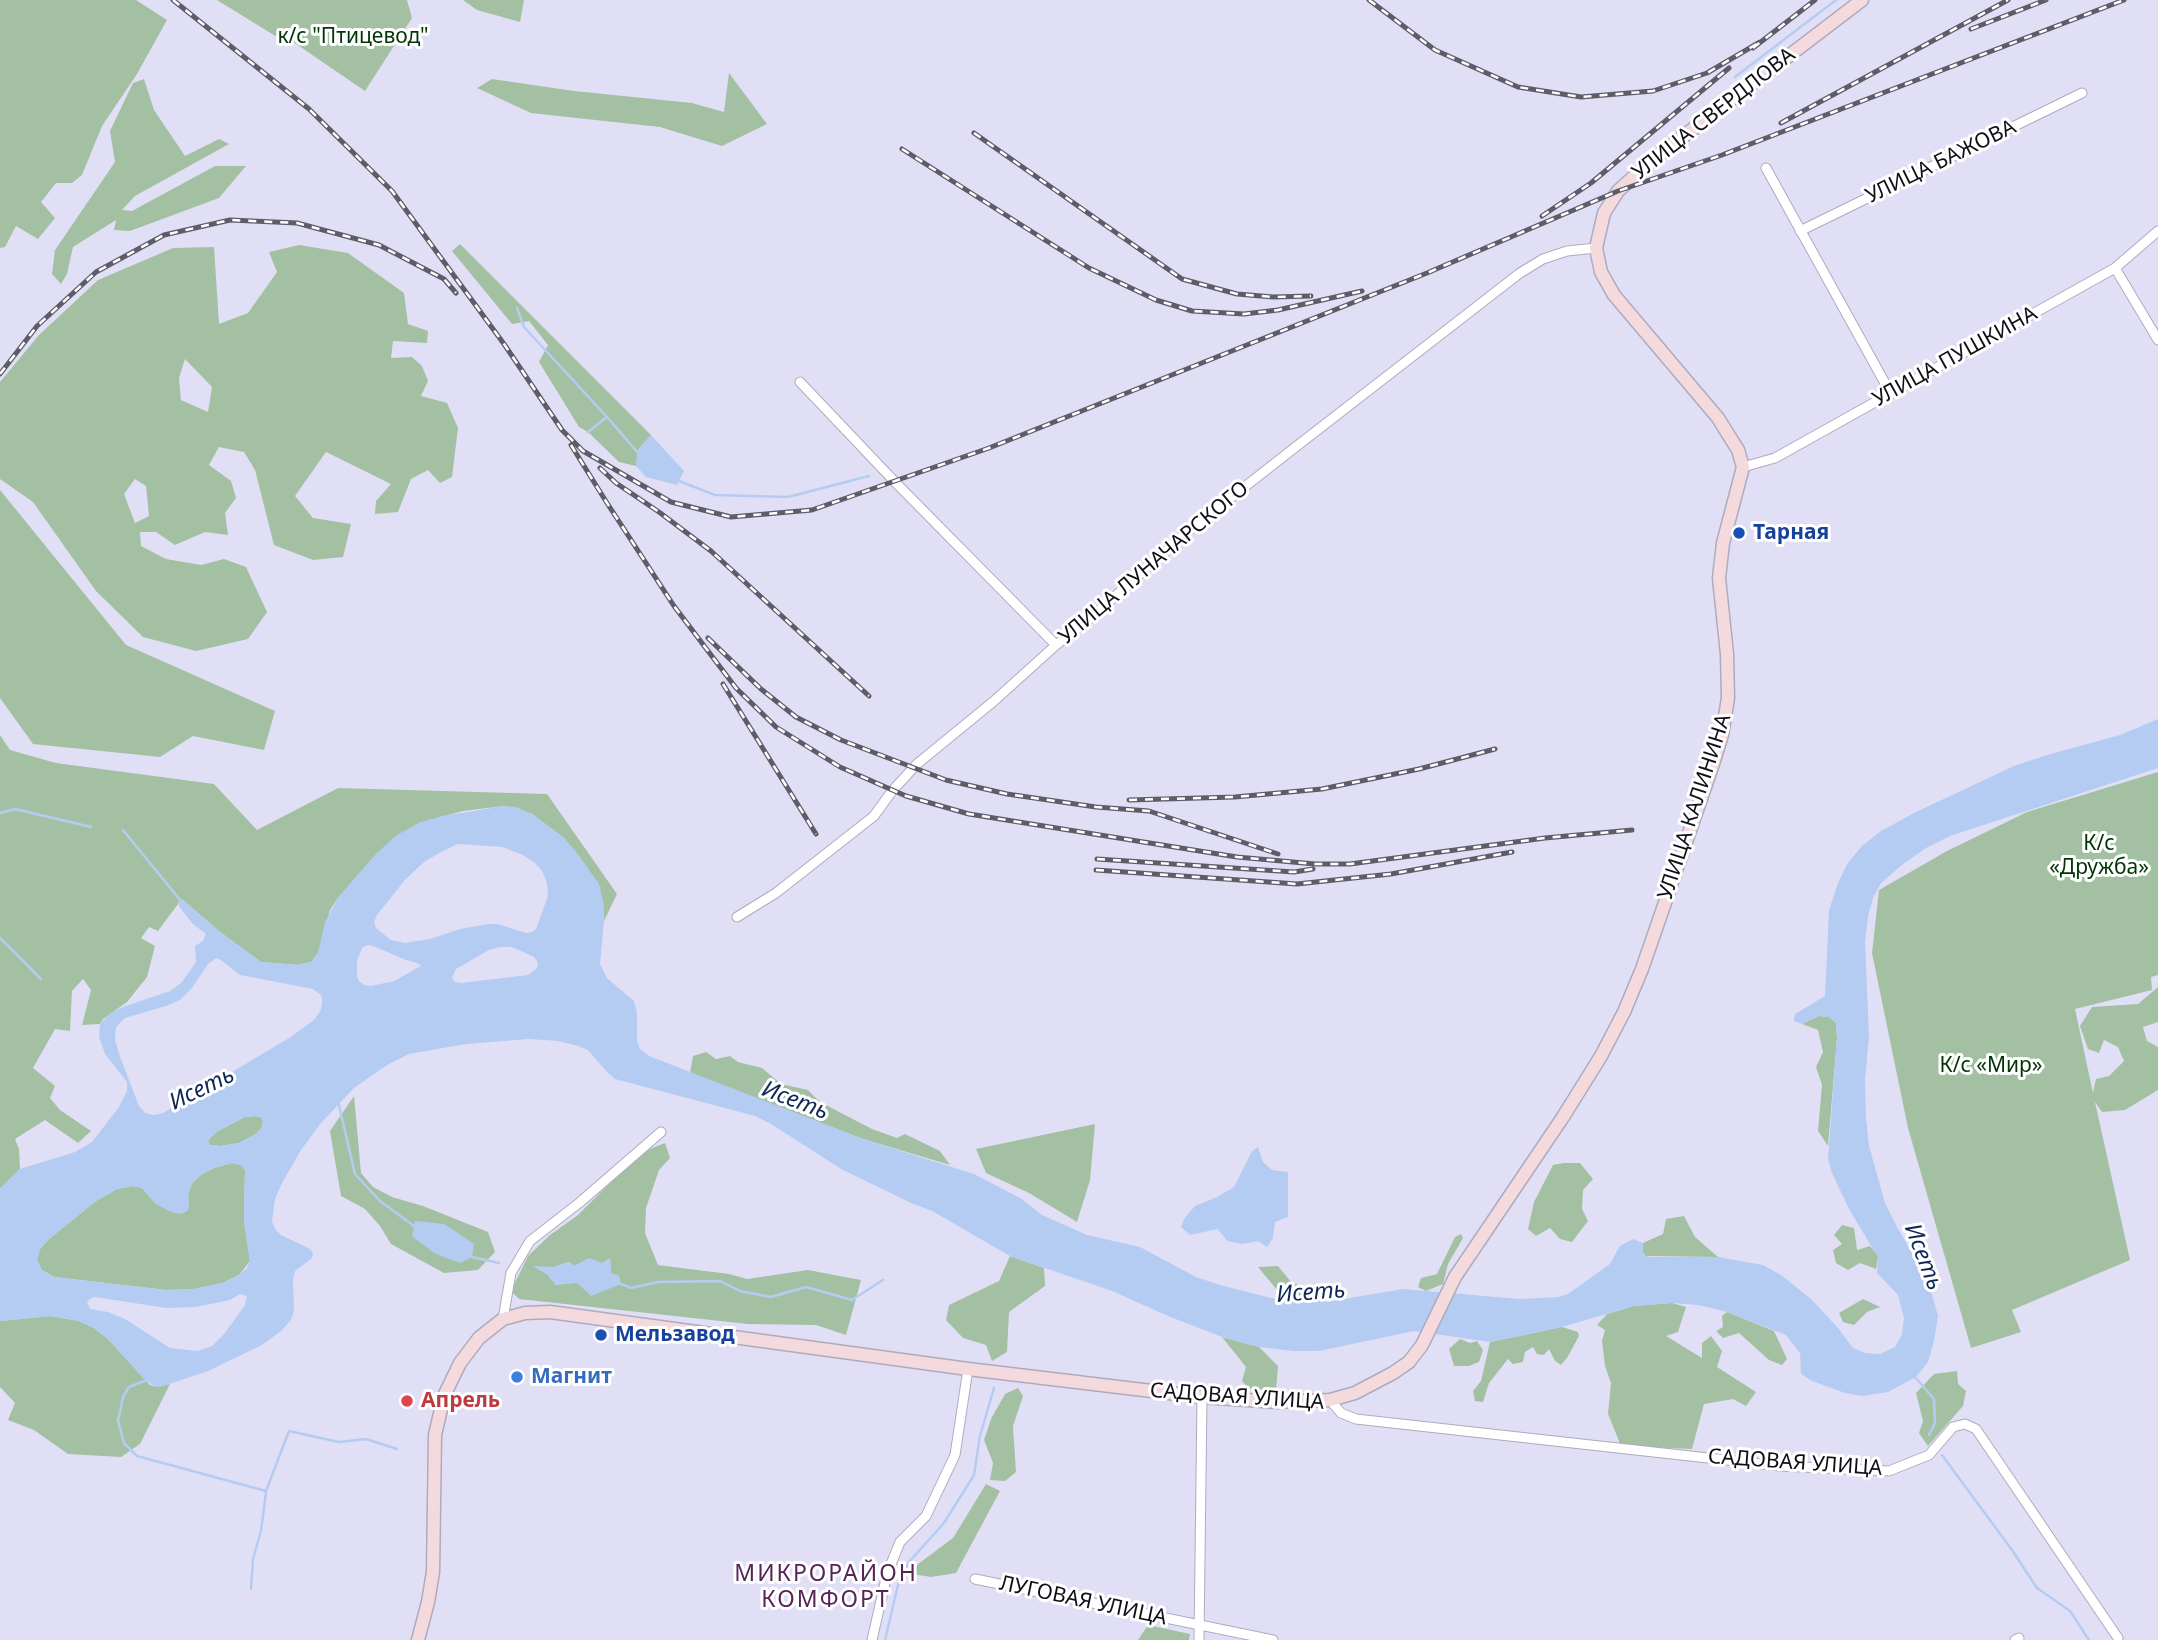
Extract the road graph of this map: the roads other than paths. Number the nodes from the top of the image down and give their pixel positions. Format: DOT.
graph roads {
  1 [pos="1862,0"];
  2 [pos="2082,93"];
  3 [pos="1766,168"];
  4 [pos="1800,230"];
  5 [pos="2158,230"];
  6 [pos="1596,248"];
  7 [pos="2115,268"];
  8 [pos="2158,340"];
  9 [pos="800,382"];
  10 [pos="1891,394"];
  11 [pos="1743,467"];
  12 [pos="1056,645"];
  13 [pos="737,917"];
  14 [pos="661,1132"];
  15 [pos="503,1320"];
  16 [pos="968,1369"];
  17 [pos="1202,1398"];
  18 [pos="1330,1400"];
  19 [pos="975,1578"];
  20 [pos="1199,1625"];
  21 [pos="2118,1638"];
  22 [pos="418,1640"];
  23 [pos="872,1640"];
  24 [pos="1199,1640"];
  25 [pos="1273,1640"];
  1 -- 6 [label="main road, УЛИЦА СВЕРДЛОВА"];
  2 -- 4 [label="street, УЛИЦА БАЖОВА"];
  3 -- 4 [label="street"];
  4 -- 10 [label="street"];
  5 -- 7 [label="street, УЛИЦА ПУШКИНА"];
  6 -- 11 [label="main road"];
  6 -- 12 [label="street, УЛИЦА ЛУНАЧАРСКОГО"];
  7 -- 8 [label="street"];
  7 -- 10 [label="street, УЛИЦА ПУШКИНА"];
  9 -- 12 [label="street"];
  10 -- 11 [label="street, УЛИЦА ПУШКИНА"];
  11 -- 18 [label="main road, УЛИЦА КАЛИНИНА"];
  12 -- 13 [label="street, УЛИЦА ЛУНАЧАРСКОГО"];
  14 -- 15 [label="street"];
  15 -- 16 [label="main road, САДОВАЯ УЛИЦА"];
  15 -- 22 [label="main road"];
  16 -- 17 [label="main road, САДОВАЯ УЛИЦА"];
  16 -- 23 [label="street"];
  17 -- 18 [label="main road, САДОВАЯ УЛИЦА"];
  17 -- 20 [label="street"];
  18 -- 21 [label="street, САДОВАЯ УЛИЦА"];
  19 -- 20 [label="street, ЛУГОВАЯ УЛИЦА"];
  20 -- 24 [label="street"];
  20 -- 25 [label="street, ЛУГОВАЯ УЛИЦА"];
}
